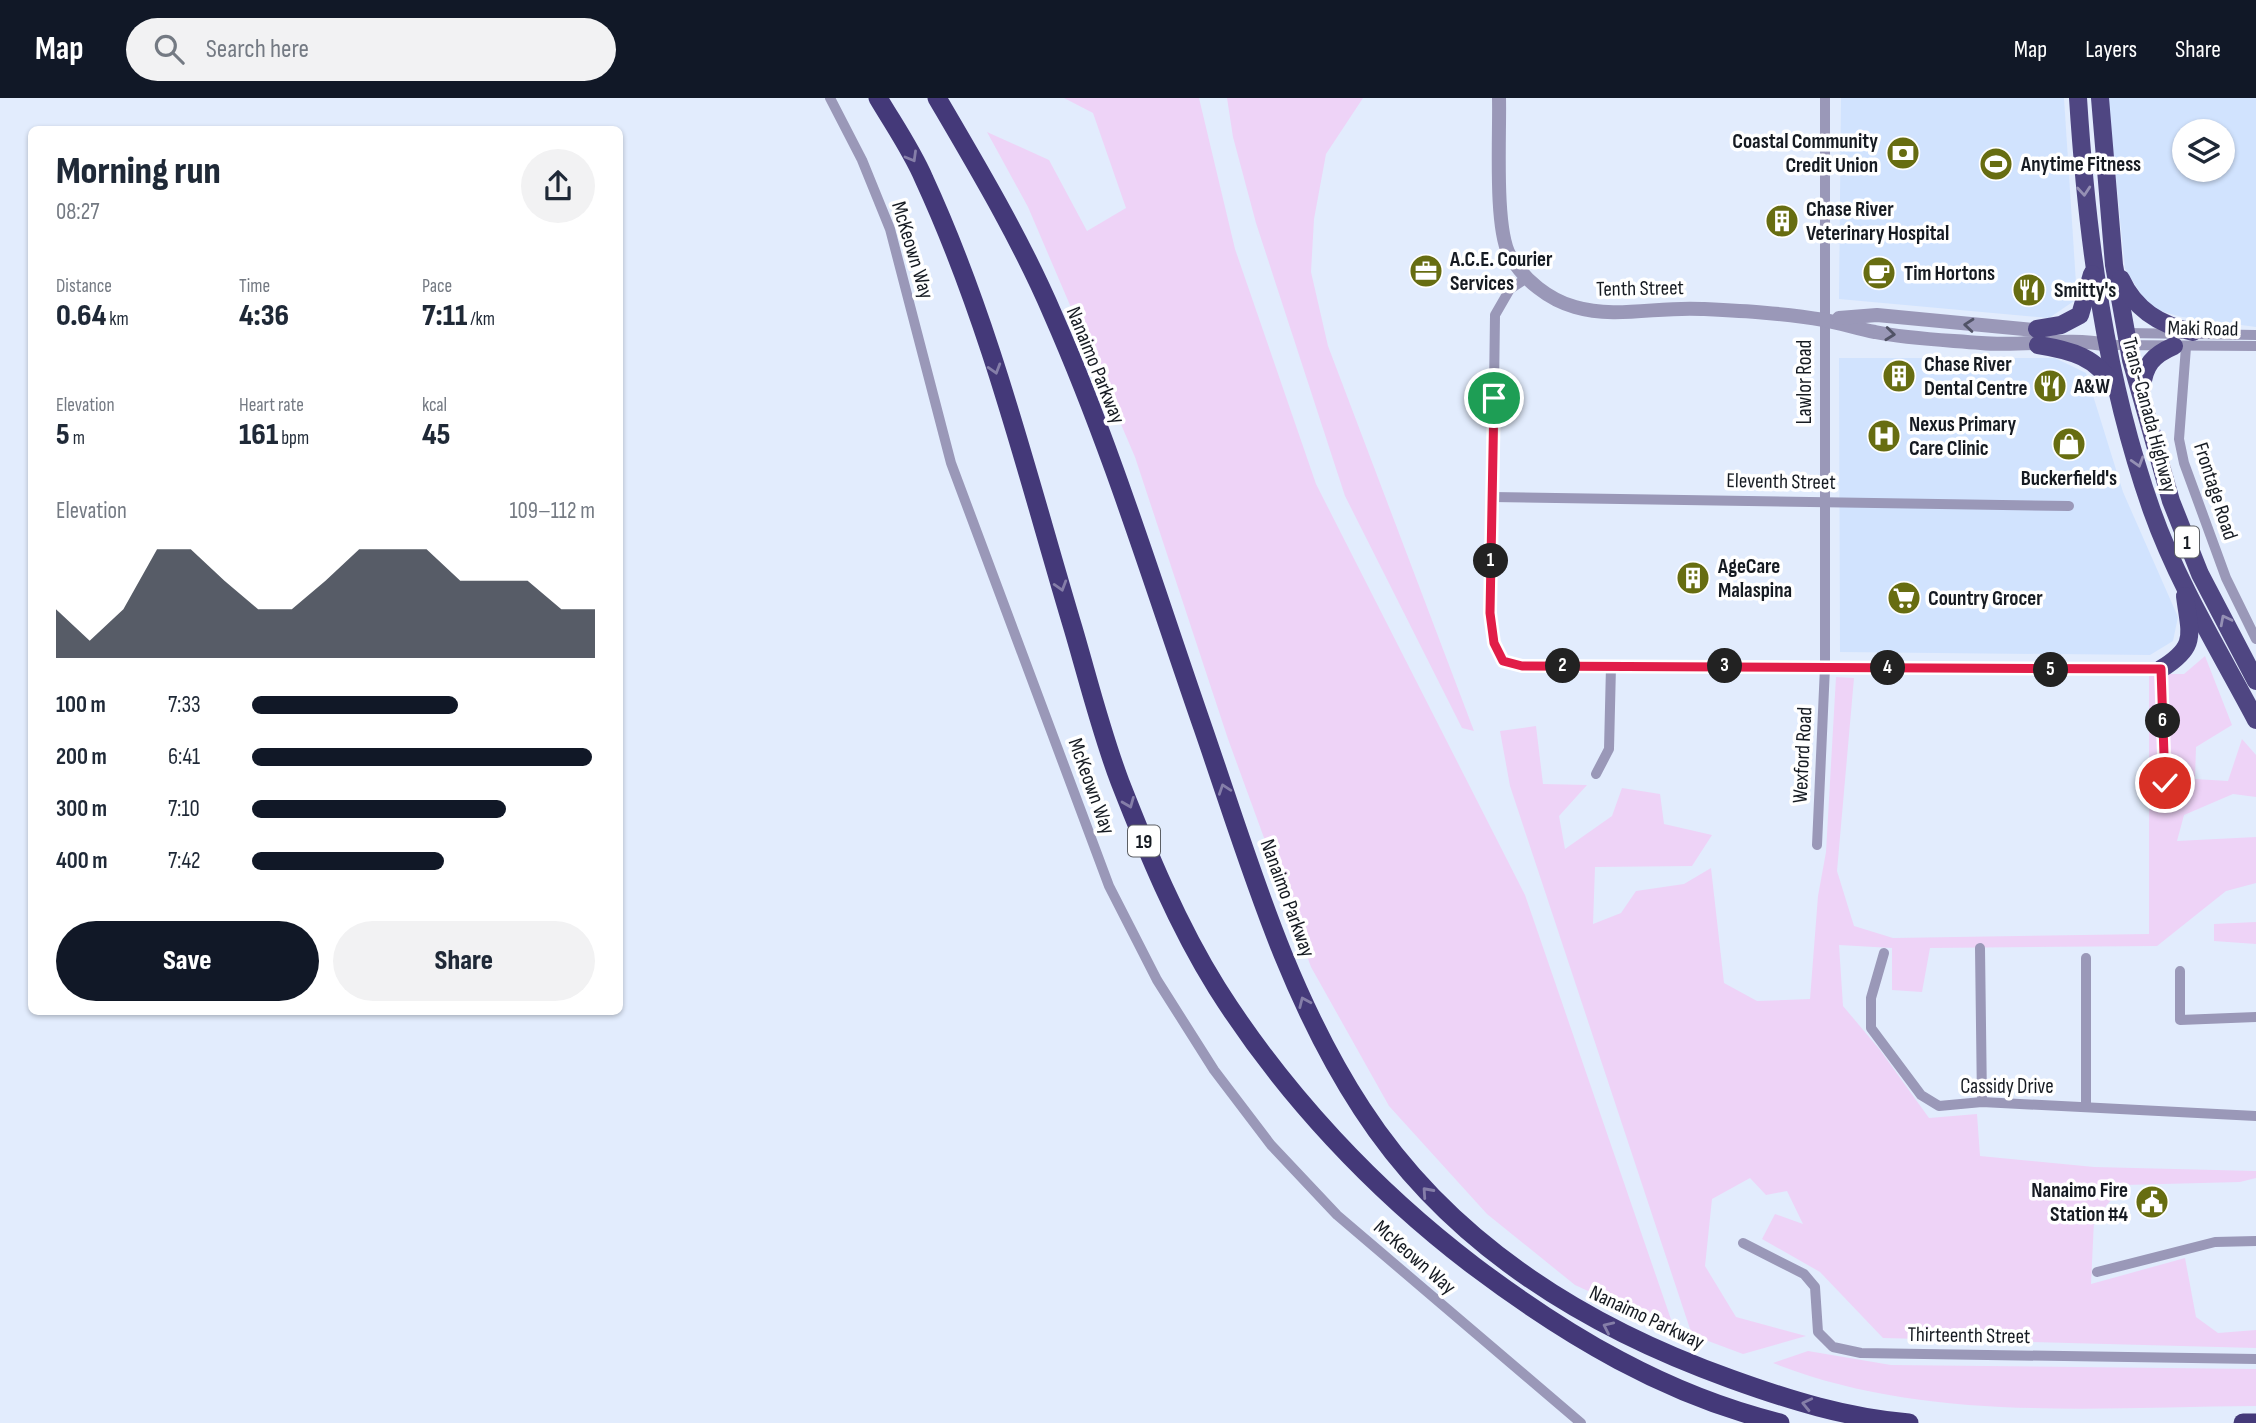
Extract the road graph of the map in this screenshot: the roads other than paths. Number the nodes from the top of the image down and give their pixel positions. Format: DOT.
graph roads {
  1 [pos="830,98"];
  2 [pos="878,98"];
  3 [pos="937,98"];
  4 [pos="1499,98"];
  5 [pos="1825,98"];
  6 [pos="2078,98"];
  7 [pos="2100,98"];
  8 [pos="2114,265"];
  9 [pos="2094,267"];
  10 [pos="1527,278"];
  11 [pos="1824,320"];
  12 [pos="2256,335"];
  13 [pos="2038,337"];
  14 [pos="2106,339"];
  15 [pos="2128,339"];
  16 [pos="2185,342"];
  17 [pos="2256,346"];
  18 [pos="2141,395"];
  19 [pos="2118,397"];
  20 [pos="1492,497"];
  21 [pos="1825,500"];
  22 [pos="2069,506"];
  23 [pos="2184,585"];
  24 [pos="2256,639"];
  25 [pos="1611,666"];
  26 [pos="1825,667"];
  27 [pos="2161,669"];
  28 [pos="2256,681"];
  29 [pos="2256,720"];
  30 [pos="1596,774"];
  31 [pos="2165,783"];
  32 [pos="1817,845"];
  33 [pos="1980,948"];
  34 [pos="1884,953"];
  35 [pos="2086,958"];
  36 [pos="2180,971"];
  37 [pos="2256,1017"];
  38 [pos="1982,1102"];
  39 [pos="2086,1106"];
  40 [pos="2256,1116"];
  41 [pos="2256,1241"];
  42 [pos="1743,1243"];
  43 [pos="2097,1272"];
  44 [pos="2256,1359"];
  45 [pos="1880,1422"];
  46 [pos="1581,1423"];
  47 [pos="1780,1423"];
  48 [pos="1909,1423"];
  49 [pos="2243,1423"];
  50 [pos="2256,1423"];
  1 -- 46 [label="street, McKeown Way"];
  2 -- 47 [label="highway, 19, one-way"];
  45 -- 3 [label="highway, Nanaimo Parkway, one-way"];
  4 -- 10 [label="street, Tenth Street"];
  5 -- 11 [label="street, Lawlor Road"];
  6 -- 9 [label="highway, Trans-Canada Highway / 1, one-way"];
  7 -- 8 [label="highway, Trans-Canada Highway / 1"];
  8 -- 15 [label="highway, Trans-Canada Highway / 1"];
  8 -- 16 [label="highway"];
  9 -- 13 [label="highway"];
  9 -- 14 [label="highway, Trans-Canada Highway / 1"];
  10 -- 11 [label="street, Tenth Street"];
  10 -- 20 [label="street"];
  11 -- 13 [label="street, Tenth Street"];
  11 -- 21 [label="street, Lawlor Road"];
  12 -- 16 [label="street, Maki Road"];
  13 -- 14 [label="street, Tenth Street"];
  13 -- 19 [label="highway"];
  14 -- 15 [label="street, Tenth Street"];
  14 -- 19 [label="highway, Trans-Canada Highway / 1"];
  15 -- 16 [label="street, Maki Road"];
  15 -- 16 [label="street, Maki Road"];
  15 -- 18 [label="highway, Trans-Canada Highway / 1"];
  16 -- 17 [label="street, Maki Road"];
  16 -- 18 [label="highway"];
  16 -- 24 [label="street, Frontage Road"];
  28 -- 18 [label="highway, Trans-Canada Highway / 1, one-way"];
  19 -- 23 [label="highway, Trans-Canada Highway / 1, one-way"];
  20 -- 21 [label="street, Eleventh Street"];
  20 -- 25 [label="street"];
  21 -- 22 [label="street, Eleventh Street"];
  21 -- 26 [label="street, Lawlor Road"];
  23 -- 27 [label="highway"];
  23 -- 29 [label="highway, Trans-Canada Highway / 1"];
  25 -- 26 [label="street"];
  25 -- 30 [label="street"];
  26 -- 27 [label="street"];
  26 -- 32 [label="street, Wexford Road"];
  27 -- 31 [label="street"];
  33 -- 38 [label="street"];
  34 -- 38 [label="street, Cassidy Drive"];
  35 -- 39 [label="street"];
  36 -- 37 [label="street"];
  38 -- 39 [label="street, Cassidy Drive"];
  39 -- 40 [label="street, Cassidy Drive"];
  41 -- 43 [label="street"];
  42 -- 44 [label="street, Thirteenth Street"];
  45 -- 48 [label="highway, Nanaimo Parkway"];
  49 -- 50 [label="highway"];
}
